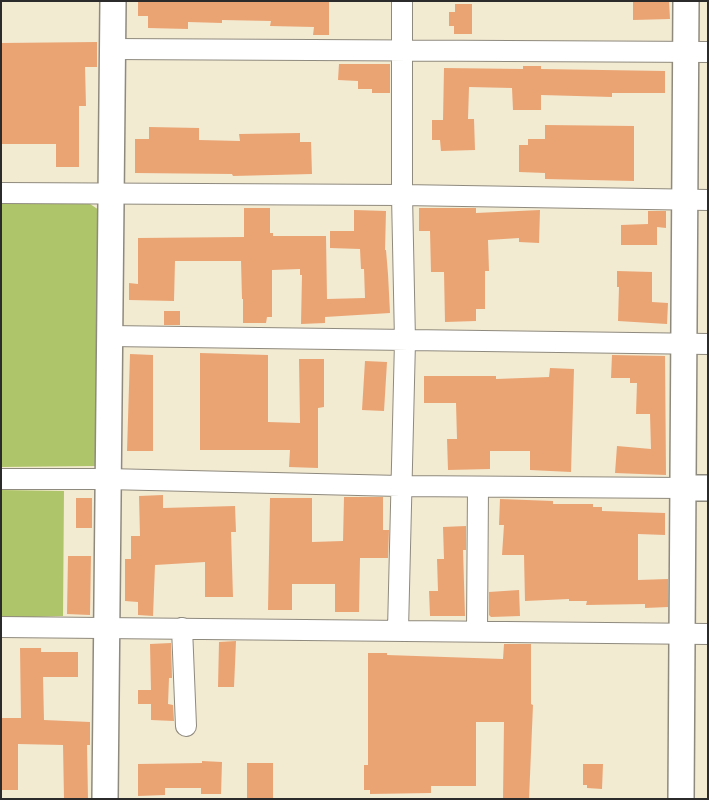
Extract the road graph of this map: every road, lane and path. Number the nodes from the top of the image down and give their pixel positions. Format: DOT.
graph roads {
  1 [pos="113,1"];
  2 [pos="402,1"];
  3 [pos="686,1"];
  4 [pos="112,49"];
  5 [pos="402,51"];
  6 [pos="697,52"];
  7 [pos="1,193"];
  8 [pos="110,195"];
  9 [pos="402,196"];
  10 [pos="696,200"];
  11 [pos="109,336"];
  12 [pos="404,341"];
  13 [pos="696,343"];
  14 [pos="1,479"];
  15 [pos="107,479"];
  16 [pos="400,486"];
  17 [pos="478,487"];
  18 [pos="696,488"];
  19 [pos="1,627"];
  20 [pos="107,628"];
  21 [pos="182,628"];
  22 [pos="398,630"];
  23 [pos="477,631"];
  24 [pos="683,634"];
  25 [pos="708,634"];
  26 [pos="186,726"];
  27 [pos="105,799"];
  28 [pos="681,799"];
  1 -- 4 [label="street"];
  2 -- 5 [label="street"];
  3 -- 6 [label="street"];
  4 -- 5 [label="street"];
  4 -- 8 [label="street"];
  5 -- 6 [label="street"];
  5 -- 9 [label="street"];
  6 -- 10 [label="street"];
  7 -- 8 [label="street"];
  8 -- 9 [label="street"];
  8 -- 11 [label="street"];
  9 -- 10 [label="street"];
  9 -- 12 [label="street"];
  10 -- 13 [label="street"];
  11 -- 12 [label="street"];
  11 -- 15 [label="street"];
  12 -- 13 [label="street"];
  12 -- 16 [label="street"];
  13 -- 18 [label="street"];
  14 -- 15 [label="street"];
  15 -- 16 [label="street"];
  15 -- 20 [label="street"];
  16 -- 17 [label="street"];
  16 -- 22 [label="street"];
  17 -- 18 [label="street"];
  17 -- 23 [label="street"];
  18 -- 24 [label="street"];
  19 -- 20 [label="street"];
  20 -- 21 [label="street"];
  20 -- 27 [label="street"];
  21 -- 22 [label="street"];
  21 -- 26 [label="street"];
  22 -- 23 [label="street"];
  23 -- 24 [label="street"];
  24 -- 25 [label="street"];
  24 -- 28 [label="street"];
}
